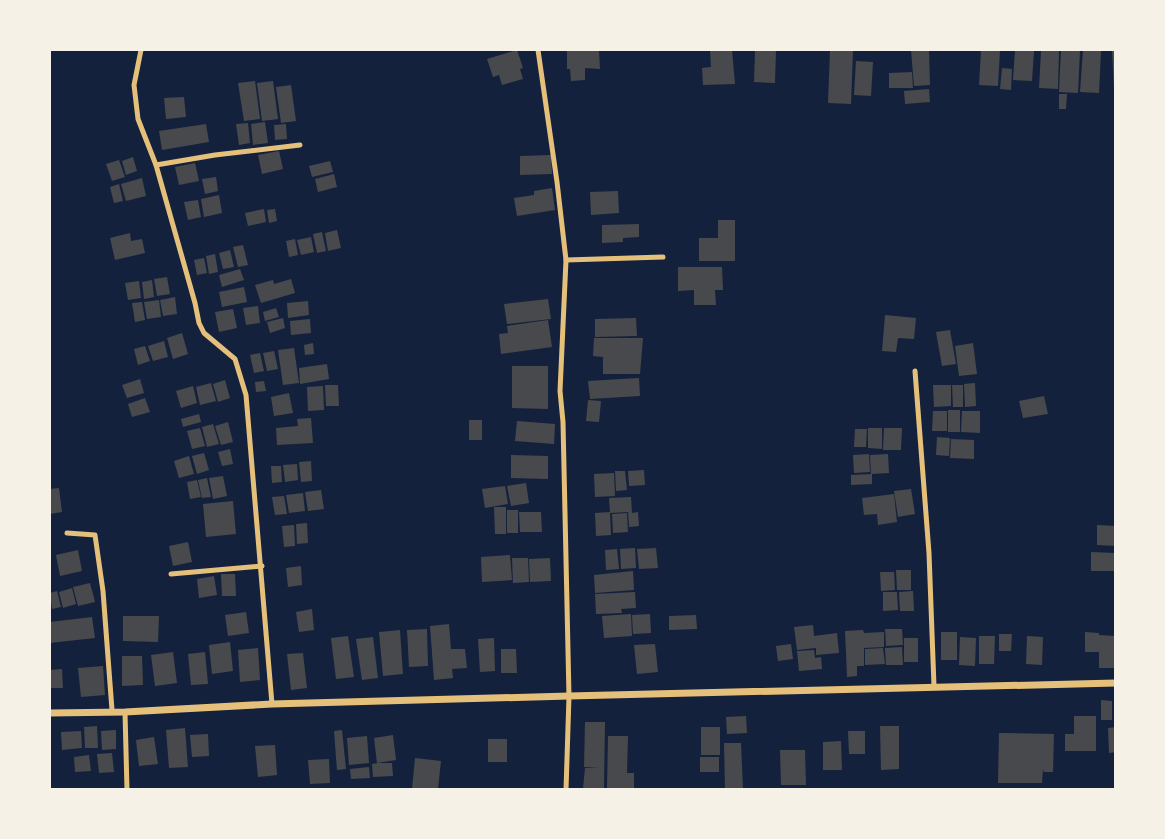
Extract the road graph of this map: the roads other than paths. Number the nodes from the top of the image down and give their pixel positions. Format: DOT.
graph roads {
  1 [pos="141,50"];
  2 [pos="538,50"];
  3 [pos="300,145"];
  4 [pos="156,165"];
  5 [pos="663,257"];
  6 [pos="566,260"];
  7 [pos="915,371"];
  8 [pos="67,533"];
  9 [pos="262,566"];
  10 [pos="171,574"];
  11 [pos="1116,683"];
  12 [pos="934,686"];
  13 [pos="569,696"];
  14 [pos="272,704"];
  15 [pos="112,710"];
  16 [pos="50,712"];
  17 [pos="125,712"];
  18 [pos="127,789"];
  19 [pos="566,789"];
  1 -- 4 [label="street"];
  2 -- 6 [label="street"];
  3 -- 4 [label="street"];
  4 -- 9 [label="street"];
  5 -- 6 [label="street"];
  6 -- 13 [label="street"];
  7 -- 12 [label="street"];
  8 -- 15 [label="street"];
  9 -- 10 [label="street"];
  9 -- 14 [label="street"];
  11 -- 12 [label="street"];
  12 -- 13 [label="street"];
  13 -- 14 [label="street"];
  13 -- 19 [label="street"];
  14 -- 17 [label="street"];
  15 -- 16 [label="street"];
  15 -- 17 [label="street"];
  17 -- 18 [label="street"];
}
